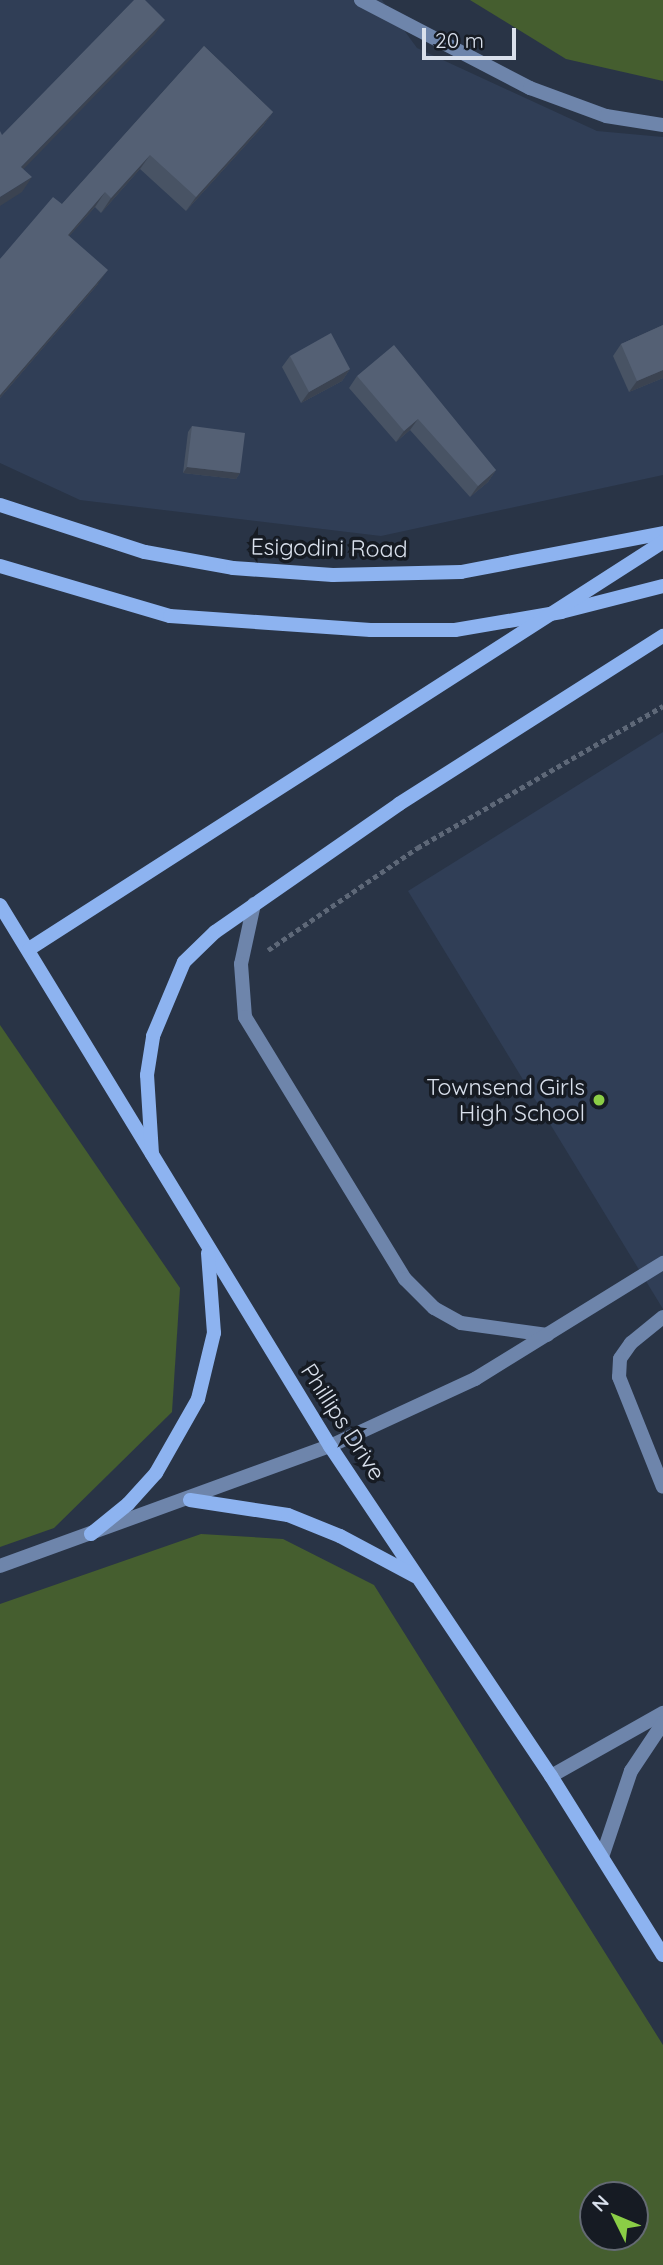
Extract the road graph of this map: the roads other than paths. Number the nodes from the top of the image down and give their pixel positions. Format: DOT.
graph roads {
  1 [pos="361,0"];
  2 [pos="663,125"];
  3 [pos="0,505"];
  4 [pos="663,533"];
  5 [pos="663,542"];
  6 [pos="0,566"];
  7 [pos="663,586"];
  8 [pos="561,611"];
  9 [pos="663,636"];
  10 [pos="254,904"];
  11 [pos="0,905"];
  12 [pos="29,949"];
  13 [pos="152,1156"];
  14 [pos="208,1251"];
  15 [pos="663,1263"];
  16 [pos="663,1317"];
  17 [pos="547,1335"];
  18 [pos="330,1446"];
  19 [pos="663,1487"];
  20 [pos="190,1500"];
  21 [pos="91,1534"];
  22 [pos="0,1566"];
  23 [pos="416,1577"];
  24 [pos="663,1713"];
  25 [pos="663,1723"];
  26 [pos="551,1776"];
  27 [pos="601,1857"];
  28 [pos="663,1955"];
  1 -- 2 [label="street"];
  3 -- 4 [label="main road, Esigodini Road"];
  5 -- 8 [label="main road"];
  6 -- 8 [label="main road"];
  7 -- 8 [label="main road"];
  8 -- 12 [label="main road"];
  9 -- 10 [label="main road"];
  10 -- 13 [label="main road"];
  10 -- 17 [label="street"];
  11 -- 12 [label="main road, Phillips Drive"];
  12 -- 13 [label="main road, Phillips Drive"];
  13 -- 14 [label="main road, Phillips Drive"];
  14 -- 18 [label="main road, Phillips Drive"];
  14 -- 21 [label="main road"];
  15 -- 17 [label="street"];
  16 -- 19 [label="street"];
  17 -- 18 [label="street"];
  18 -- 20 [label="street"];
  18 -- 23 [label="main road, Phillips Drive"];
  20 -- 21 [label="street"];
  20 -- 23 [label="main road"];
  21 -- 22 [label="street"];
  23 -- 26 [label="main road, Phillips Drive"];
  24 -- 26 [label="street"];
  25 -- 27 [label="street"];
  26 -- 27 [label="main road, Phillips Drive"];
  27 -- 28 [label="main road, Phillips Drive"];
}
